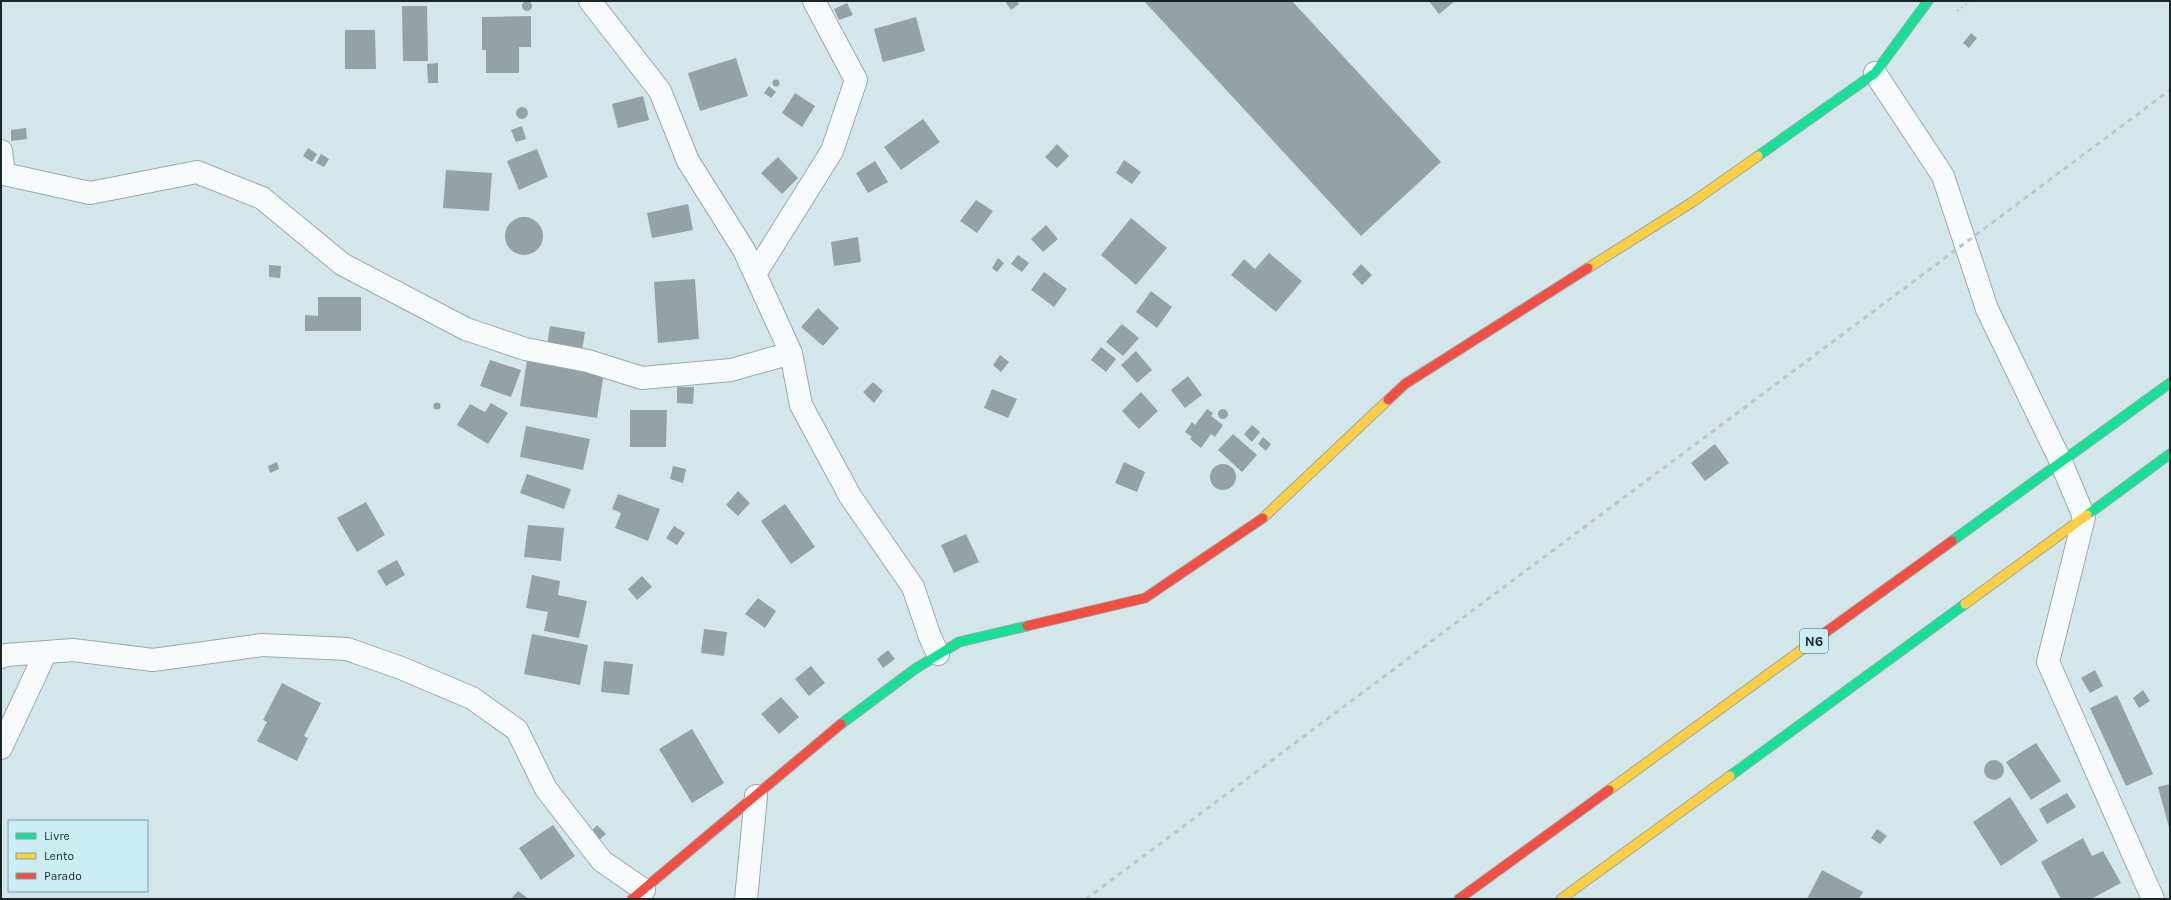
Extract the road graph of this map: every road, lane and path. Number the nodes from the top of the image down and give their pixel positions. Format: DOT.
graph roads {
  1 [pos="590,1"];
  2 [pos="814,1"];
  3 [pos="1928,1"];
  4 [pos="1875,73"];
  5 [pos="1,151"];
  6 [pos="2,174"];
  7 [pos="755,274"];
  8 [pos="791,353"];
  9 [pos="2170,383"];
  10 [pos="2170,454"];
  11 [pos="2061,462"];
  12 [pos="2084,517"];
  13 [pos="46,652"];
  14 [pos="938,654"];
  15 [pos="1,658"];
  16 [pos="1,748"];
  17 [pos="756,796"];
  18 [pos="638,895"];
  19 [pos="746,899"];
  20 [pos="1459,899"];
  21 [pos="1561,899"];
  22 [pos="2153,899"];
  1 -- 7 [label="street"];
  2 -- 7 [label="street"];
  3 -- 4 [label="main road"];
  4 -- 11 [label="street"];
  4 -- 14 [label="main road"];
  5 -- 6 [label="street"];
  6 -- 8 [label="street"];
  7 -- 8 [label="street"];
  8 -- 14 [label="street"];
  9 -- 11 [label="main road, N6"];
  10 -- 12 [label="main road"];
  11 -- 12 [label="street"];
  11 -- 20 [label="main road, N6"];
  12 -- 21 [label="main road"];
  12 -- 22 [label="street"];
  13 -- 15 [label="street"];
  13 -- 16 [label="street"];
  13 -- 18 [label="street"];
  14 -- 17 [label="main road"];
  17 -- 18 [label="main road"];
  17 -- 19 [label="street"];
}
